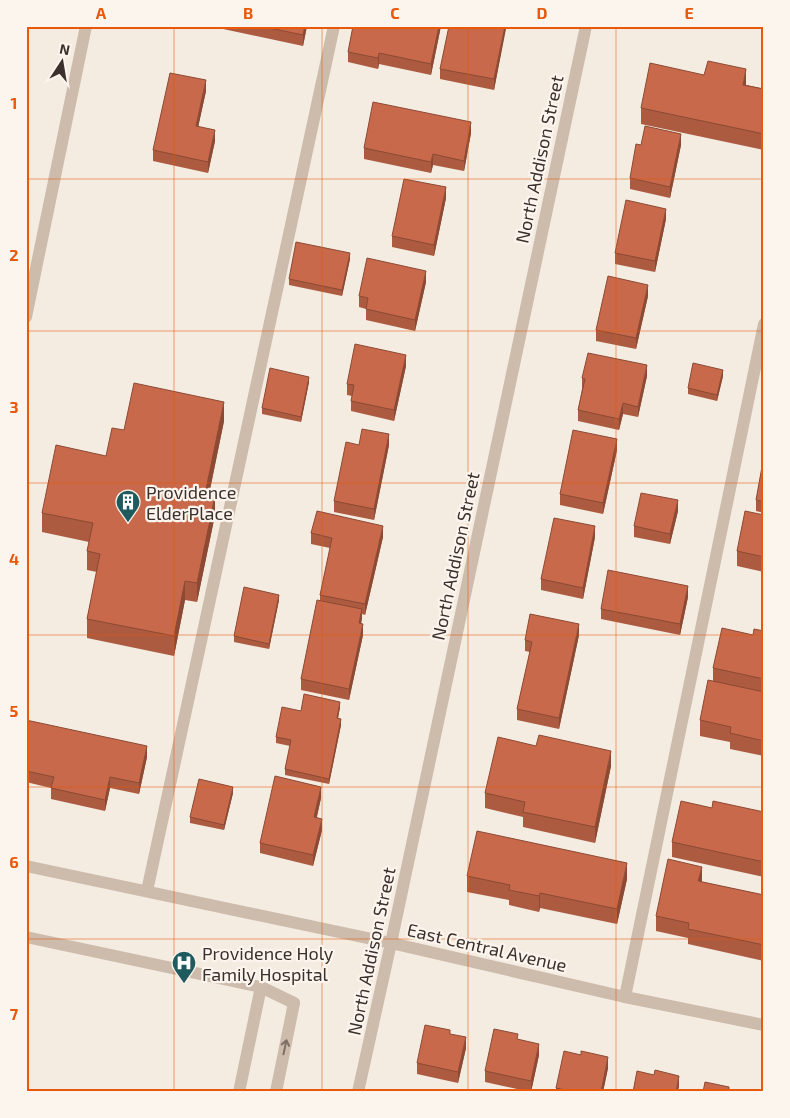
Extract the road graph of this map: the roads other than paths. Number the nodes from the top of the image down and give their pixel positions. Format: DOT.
graph roads {
  1 [pos="86,26"];
  2 [pos="334,26"];
  3 [pos="586,26"];
  4 [pos="26,317"];
  5 [pos="764,324"];
  6 [pos="26,866"];
  7 [pos="147,891"];
  8 [pos="26,937"];
  9 [pos="391,943"];
  10 [pos="261,987"];
  11 [pos="625,997"];
  12 [pos="764,1025"];
  13 [pos="239,1092"];
  14 [pos="276,1092"];
  15 [pos="358,1092"];
  1 -- 4 [label="street"];
  2 -- 7 [label="street"];
  3 -- 9 [label="street, North Addison Street"];
  5 -- 11 [label="street"];
  6 -- 7 [label="street, East Central Avenue"];
  7 -- 9 [label="street, East Central Avenue"];
  8 -- 10 [label="street"];
  9 -- 11 [label="street, East Central Avenue"];
  9 -- 15 [label="street, North Addison Street"];
  10 -- 13 [label="street"];
  14 -- 10 [label="street, one-way"];
  11 -- 12 [label="street, East Central Avenue"];
}
